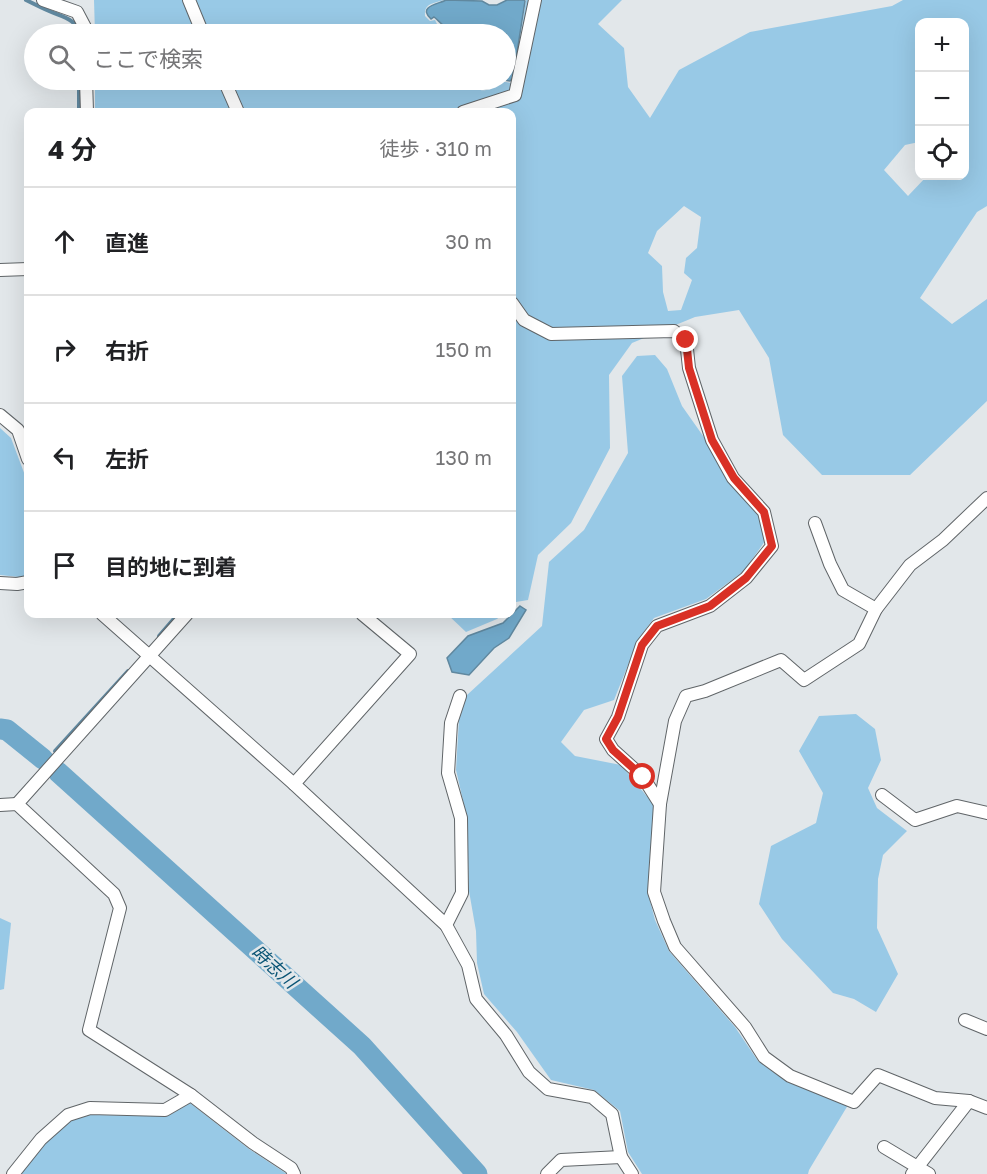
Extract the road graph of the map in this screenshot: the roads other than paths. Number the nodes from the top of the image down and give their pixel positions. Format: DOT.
graph roads {
  1 [pos="43,0"];
  2 [pos="189,0"];
  3 [pos="535,0"];
  4 [pos="83,24"];
  5 [pos="199,24"];
  6 [pos="86,90"];
  7 [pos="228,90"];
  8 [pos="87,108"];
  9 [pos="236,108"];
  10 [pos="475,108"];
  11 [pos="24,269"];
  12 [pos="0,270"];
  13 [pos="516,309"];
  14 [pos="0,415"];
  15 [pos="24,447"];
  16 [pos="987,498"];
  17 [pos="815,523"];
  18 [pos="0,583"];
  19 [pos="24,583"];
  20 [pos="876,609"];
  21 [pos="106,618"];
  22 [pos="183,618"];
  23 [pos="367,618"];
  24 [pos="149,656"];
  25 [pos="460,696"];
  26 [pos="294,784"];
  27 [pos="882,795"];
  28 [pos="17,804"];
  29 [pos="660,804"];
  30 [pos="0,805"];
  31 [pos="987,813"];
  32 [pos="446,925"];
  33 [pos="965,1020"];
  34 [pos="987,1029"];
  35 [pos="191,1095"];
  36 [pos="969,1101"];
  37 [pos="987,1108"];
  38 [pos="884,1147"];
  39 [pos="621,1157"];
  40 [pos="915,1171"];
  41 [pos="13,1174"];
  42 [pos="294,1174"];
  43 [pos="547,1174"];
  44 [pos="632,1174"];
  45 [pos="929,1174"];
  1 -- 4 [label="street"];
  2 -- 5 [label="street"];
  3 -- 10 [label="street"];
  6 -- 8 [label="street"];
  7 -- 9 [label="street"];
  11 -- 12 [label="street"];
  13 -- 29 [label="street"];
  14 -- 15 [label="street"];
  16 -- 20 [label="street"];
  17 -- 20 [label="street"];
  18 -- 19 [label="street"];
  20 -- 29 [label="street"];
  21 -- 24 [label="street"];
  22 -- 24 [label="street"];
  23 -- 26 [label="street"];
  24 -- 26 [label="street"];
  24 -- 28 [label="street"];
  25 -- 32 [label="street"];
  26 -- 32 [label="street"];
  27 -- 31 [label="street"];
  28 -- 30 [label="street"];
  28 -- 35 [label="street"];
  29 -- 36 [label="street"];
  32 -- 39 [label="street"];
  33 -- 34 [label="street"];
  35 -- 41 [label="street"];
  35 -- 42 [label="street"];
  36 -- 37 [label="street"];
  36 -- 40 [label="street"];
  38 -- 40 [label="street"];
  39 -- 43 [label="street"];
  39 -- 44 [label="street"];
  40 -- 45 [label="street"];
}
